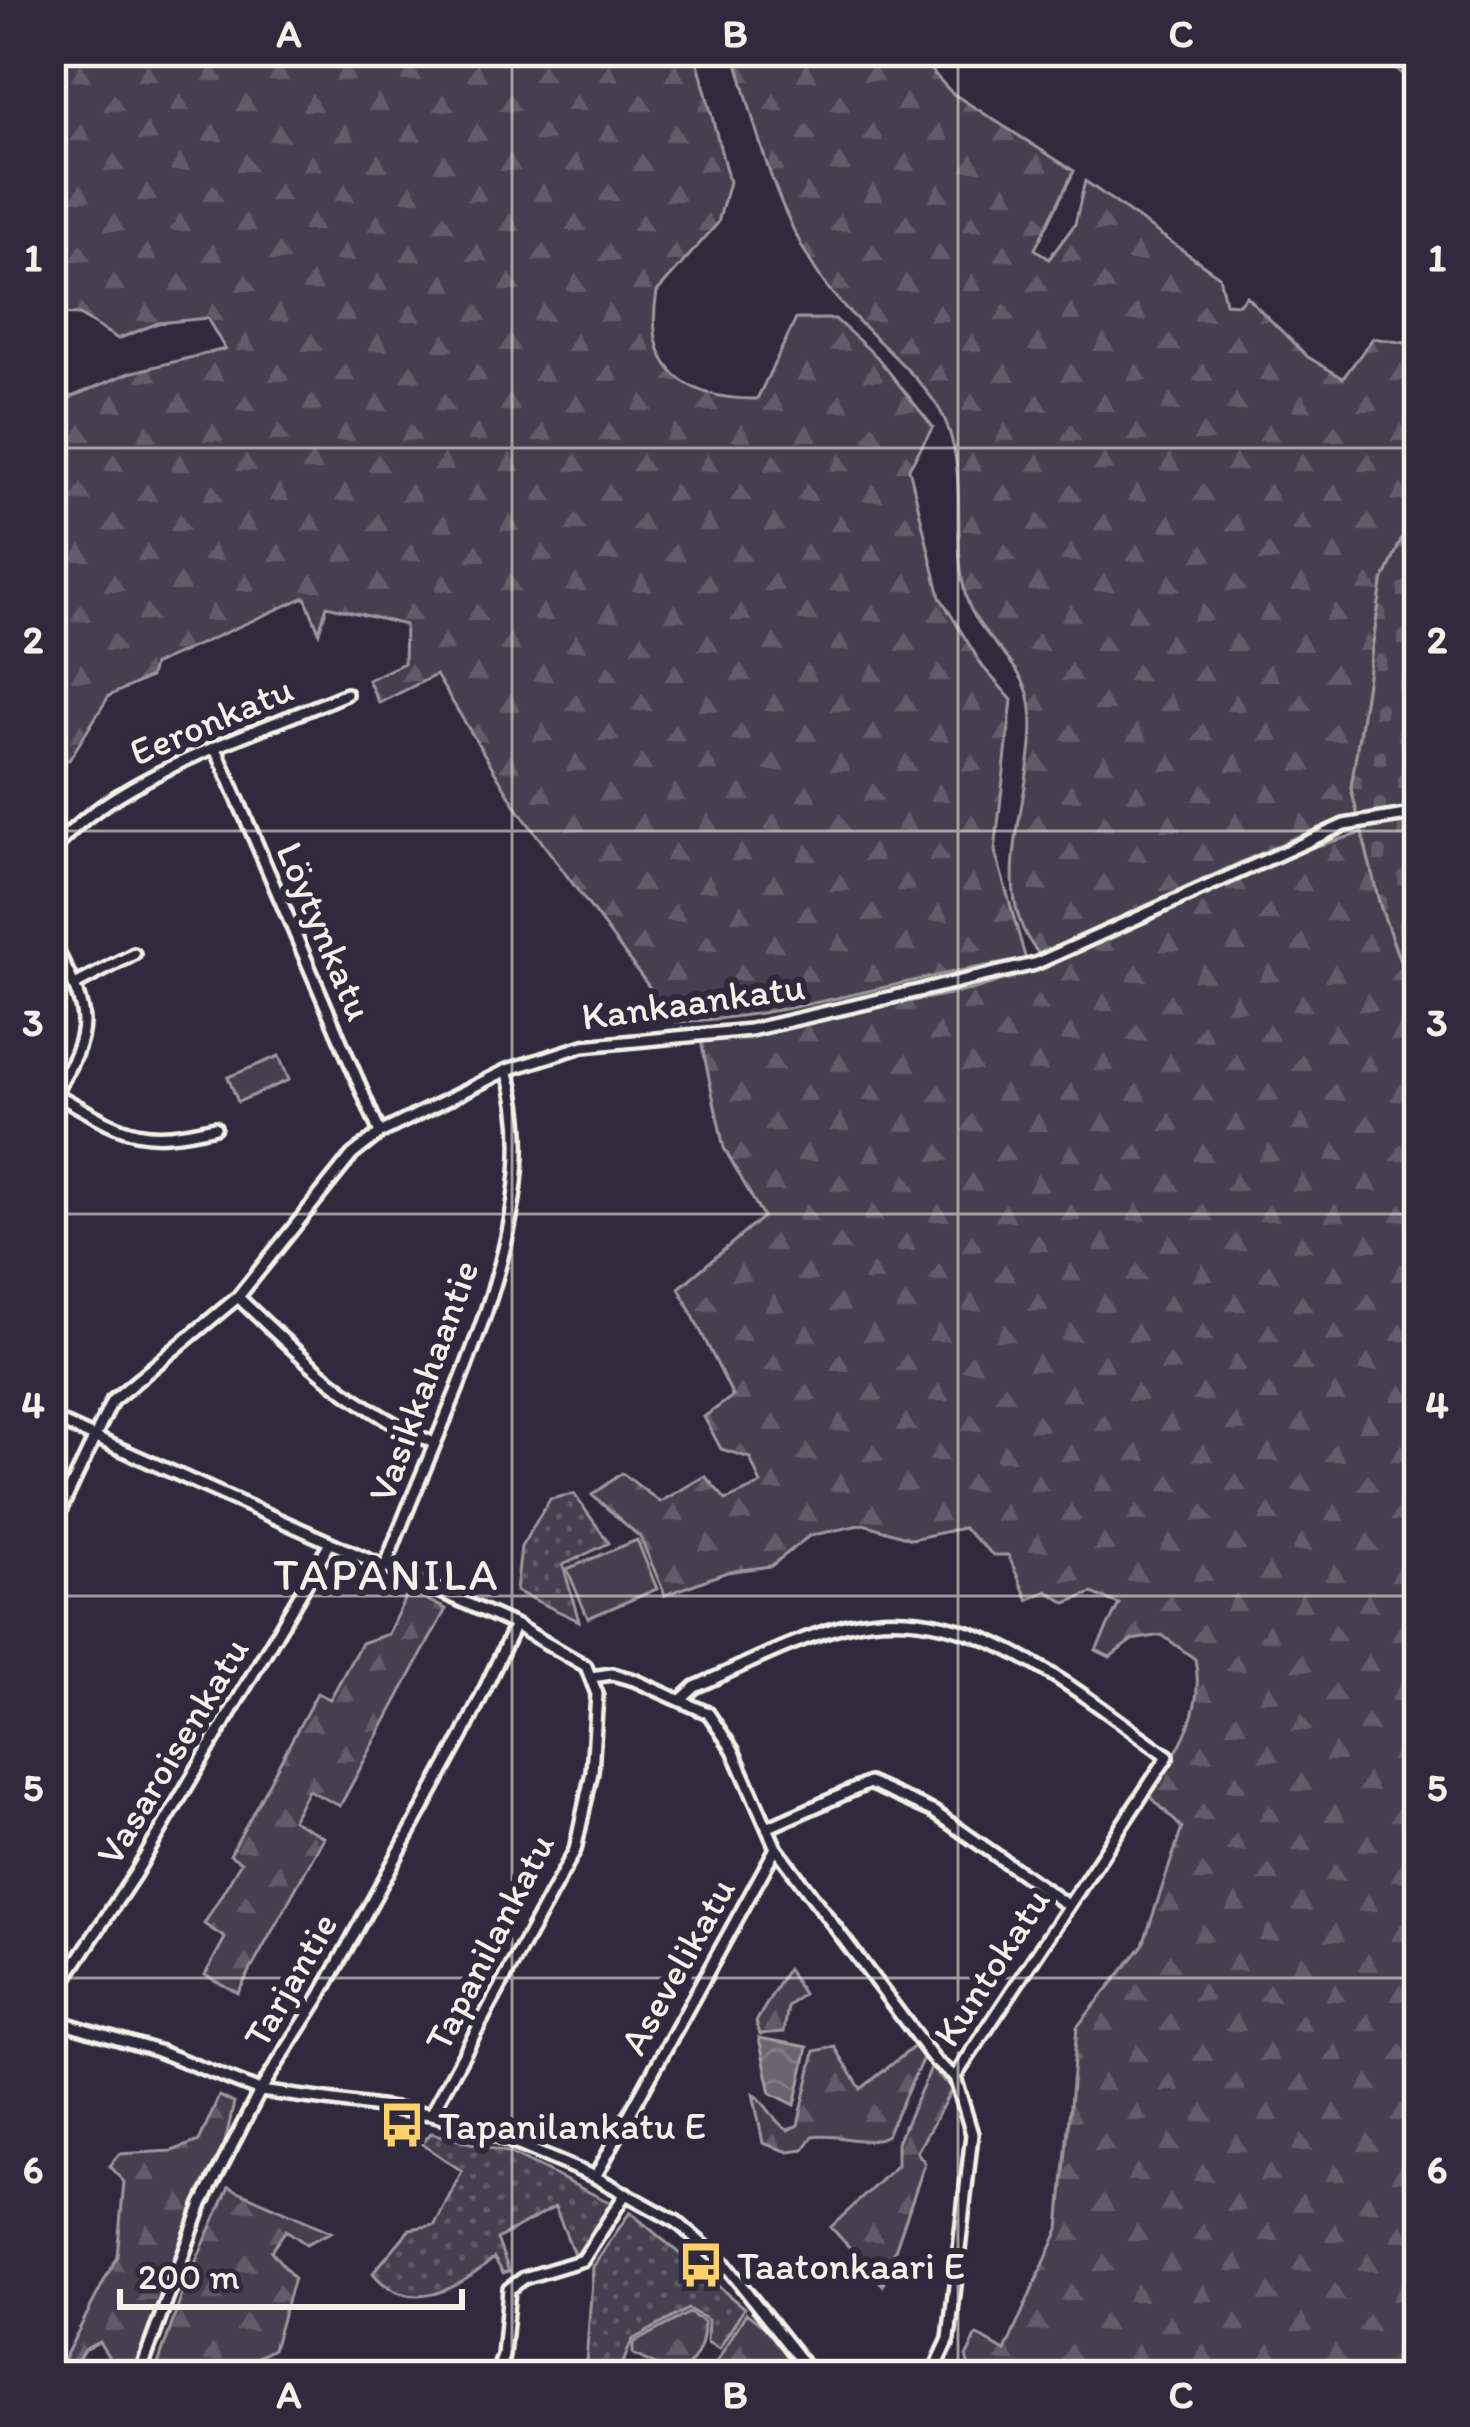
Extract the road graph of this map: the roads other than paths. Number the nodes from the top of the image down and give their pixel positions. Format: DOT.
graph roads {
  1 [pos="346,694"];
  2 [pos="217,751"];
  3 [pos="1419,813"];
  4 [pos="51,855"];
  5 [pos="51,939"];
  6 [pos="134,954"];
  7 [pos="75,985"];
  8 [pos="507,1070"];
  9 [pos="53,1095"];
  10 [pos="215,1127"];
  11 [pos="380,1133"];
  12 [pos="238,1297"];
  13 [pos="51,1418"];
  14 [pos="91,1437"];
  15 [pos="434,1443"];
  16 [pos="51,1530"];
  17 [pos="328,1545"];
  18 [pos="385,1568"];
  19 [pos="515,1624"];
  20 [pos="591,1677"];
  21 [pos="682,1699"];
  22 [pos="769,1827"];
  23 [pos="776,1849"];
  24 [pos="1067,1905"];
  25 [pos="61,1985"];
  26 [pos="51,2019"];
  27 [pos="955,2077"];
  28 [pos="260,2091"];
  29 [pos="431,2114"];
  30 [pos="595,2177"];
  31 [pos="626,2193"];
  32 [pos="140,2376"];
  33 [pos="496,2376"];
  34 [pos="813,2376"];
  35 [pos="932,2376"];
  1 -- 2 [label="street, Eeronkatu"];
  2 -- 4 [label="street, Eeronkatu"];
  2 -- 11 [label="street, Löytynkatu"];
  3 -- 8 [label="street, Kankaankatu"];
  5 -- 7 [label="street"];
  6 -- 7 [label="street"];
  7 -- 9 [label="street"];
  8 -- 11 [label="street, Kankaankatu"];
  8 -- 15 [label="street, Vasikkahaantie"];
  9 -- 10 [label="street"];
  11 -- 12 [label="street, Kankaankatu"];
  12 -- 14 [label="street, Kankaankatu"];
  12 -- 15 [label="street"];
  13 -- 14 [label="street"];
  14 -- 16 [label="street, Kankaankatu"];
  14 -- 17 [label="street"];
  15 -- 18 [label="street, Vasikkahaantie"];
  17 -- 18 [label="street"];
  17 -- 25 [label="street, Vasaroisenkatu"];
  18 -- 19 [label="street"];
  19 -- 20 [label="street"];
  19 -- 28 [label="street, Tarjantie"];
  20 -- 21 [label="street"];
  20 -- 29 [label="street, Tapanilankatu"];
  21 -- 22 [label="street"];
  21 -- 24 [label="street, Kuntokatu"];
  22 -- 23 [label="street"];
  22 -- 24 [label="street"];
  23 -- 27 [label="street"];
  23 -- 30 [label="street, Asevelikatu"];
  24 -- 27 [label="street, Kuntokatu"];
  26 -- 28 [label="street"];
  27 -- 35 [label="street, Kuntokatu"];
  28 -- 29 [label="street"];
  28 -- 32 [label="street, Tarjantie"];
  29 -- 30 [label="street"];
  30 -- 31 [label="street"];
  31 -- 33 [label="street"];
  31 -- 34 [label="street"];
}
